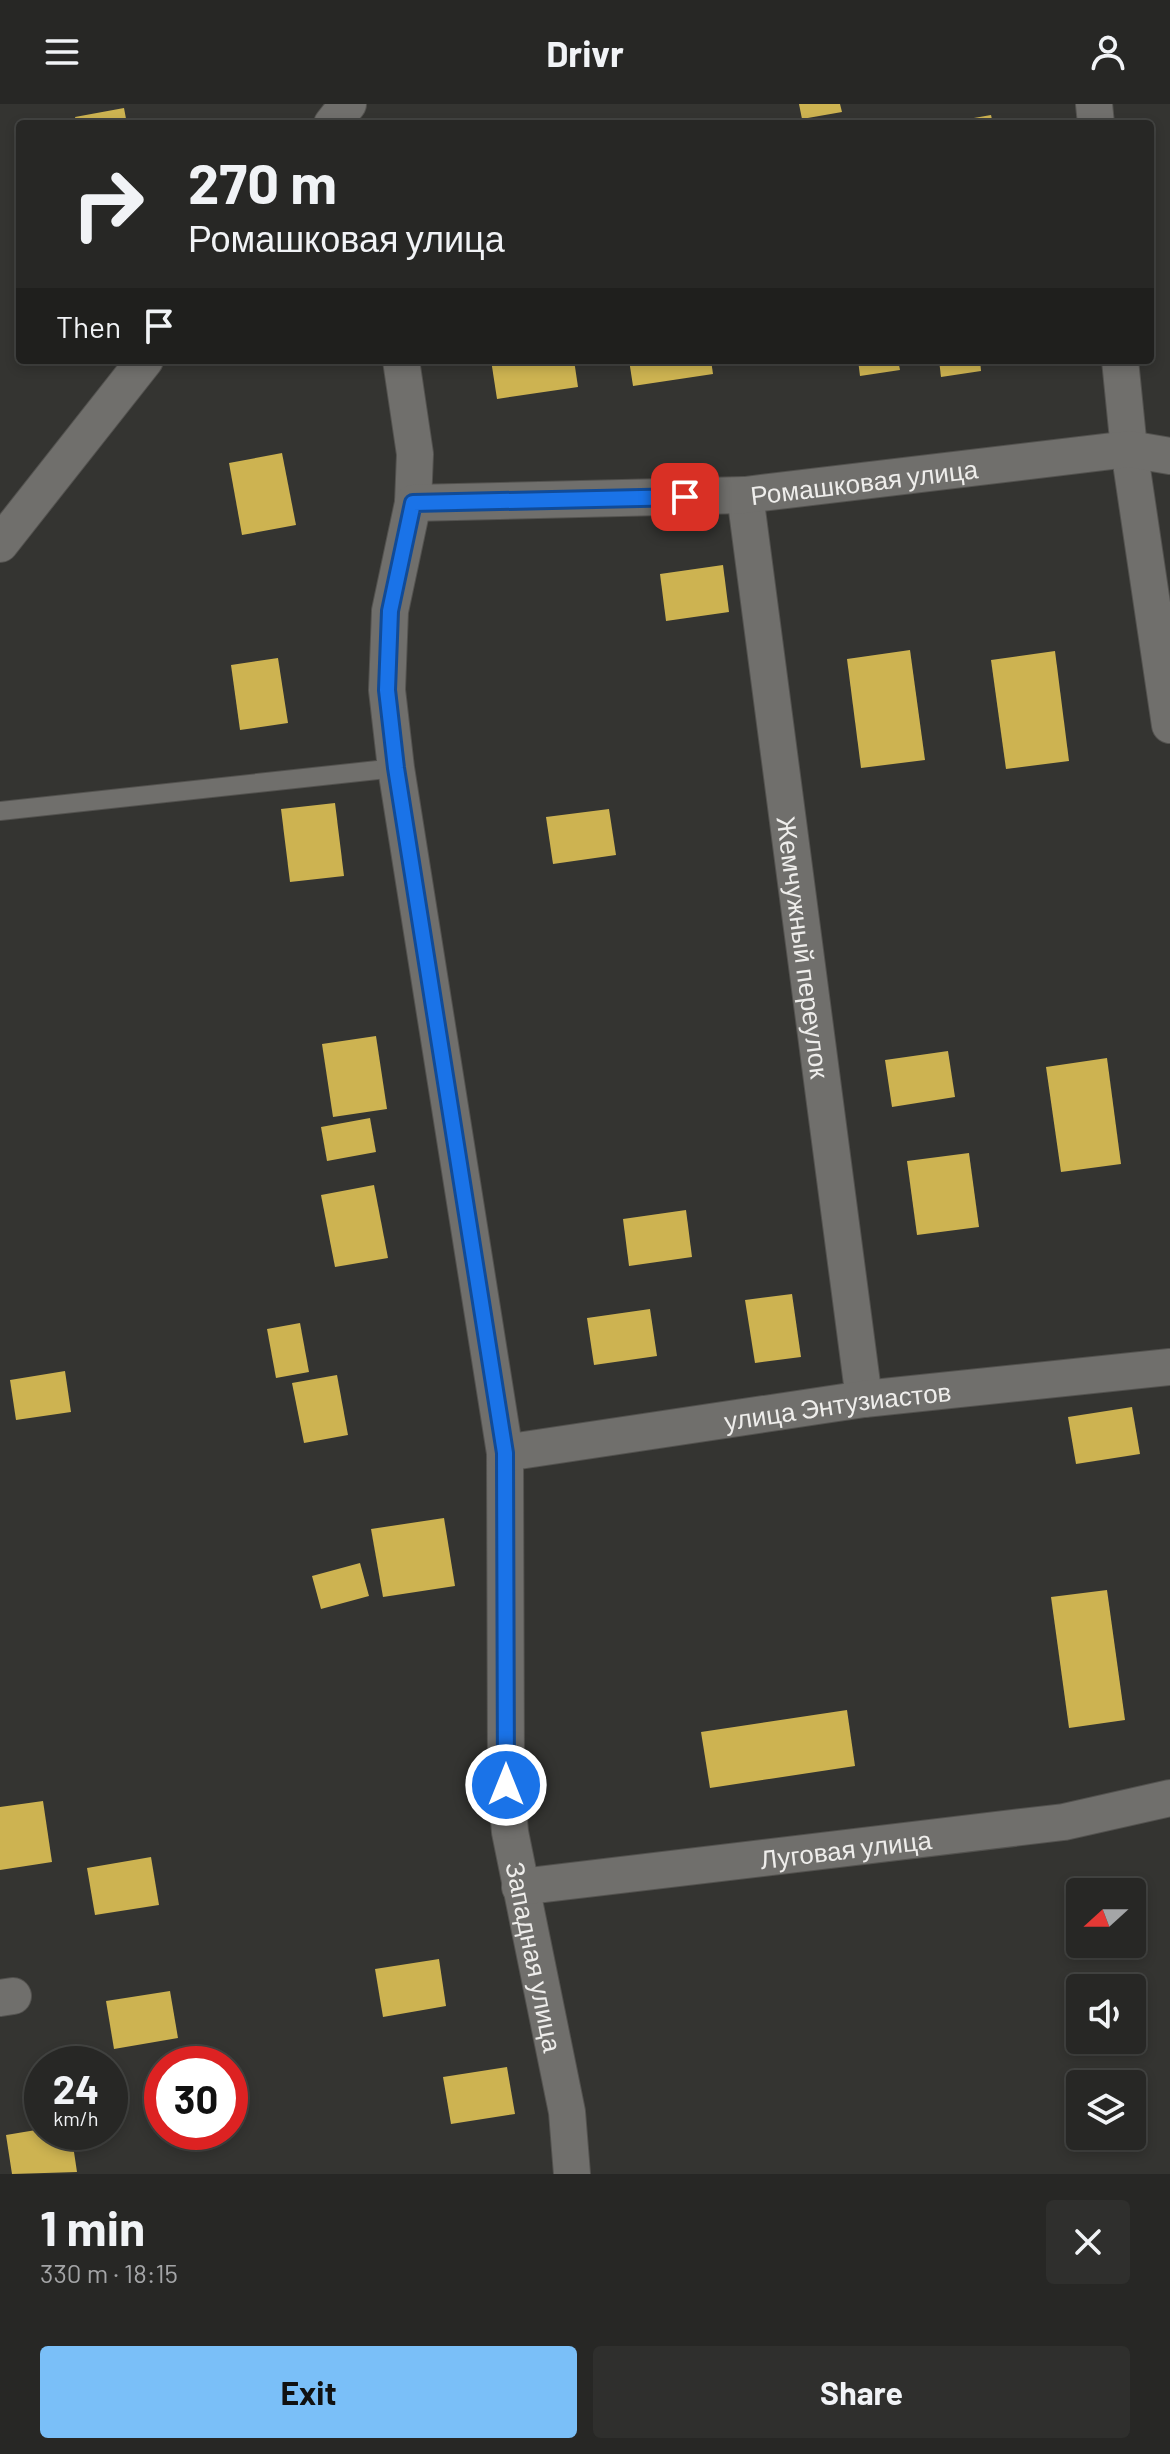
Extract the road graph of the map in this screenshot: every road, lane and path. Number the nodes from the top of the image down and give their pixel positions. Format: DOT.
graph roads {
  1 [pos="348,104"];
  2 [pos="335,120"];
  3 [pos="142,364"];
  4 [pos="402,364"];
  5 [pos="1120,364"];
  6 [pos="1129,449"];
  7 [pos="1170,456"];
  8 [pos="745,495"];
  9 [pos="413,503"];
  10 [pos="0,544"];
  11 [pos="1170,725"];
  12 [pos="396,768"];
  13 [pos="0,811"];
  14 [pos="1170,1367"];
  15 [pos="864,1399"];
  16 [pos="505,1453"];
  17 [pos="1170,1798"];
  18 [pos="520,1887"];
  19 [pos="572,2174"];
  1 -- 2 [label="street"];
  3 -- 10 [label="street"];
  4 -- 9 [label="street, Западная улица"];
  5 -- 6 [label="street"];
  6 -- 7 [label="street, Ромашковая улица"];
  6 -- 8 [label="street, Ромашковая улица"];
  6 -- 11 [label="street"];
  8 -- 9 [label="street, Ромашковая улица"];
  8 -- 15 [label="street, Жемчужный переулок"];
  9 -- 12 [label="street, Западная улица"];
  12 -- 13 [label="lane"];
  12 -- 16 [label="street, Западная улица"];
  14 -- 15 [label="street, улица Энтузиастов"];
  15 -- 16 [label="street, улица Энтузиастов"];
  16 -- 18 [label="street, Западная улица"];
  17 -- 18 [label="street, Луговая улица"];
  18 -- 19 [label="street, Западная улица"];
}
